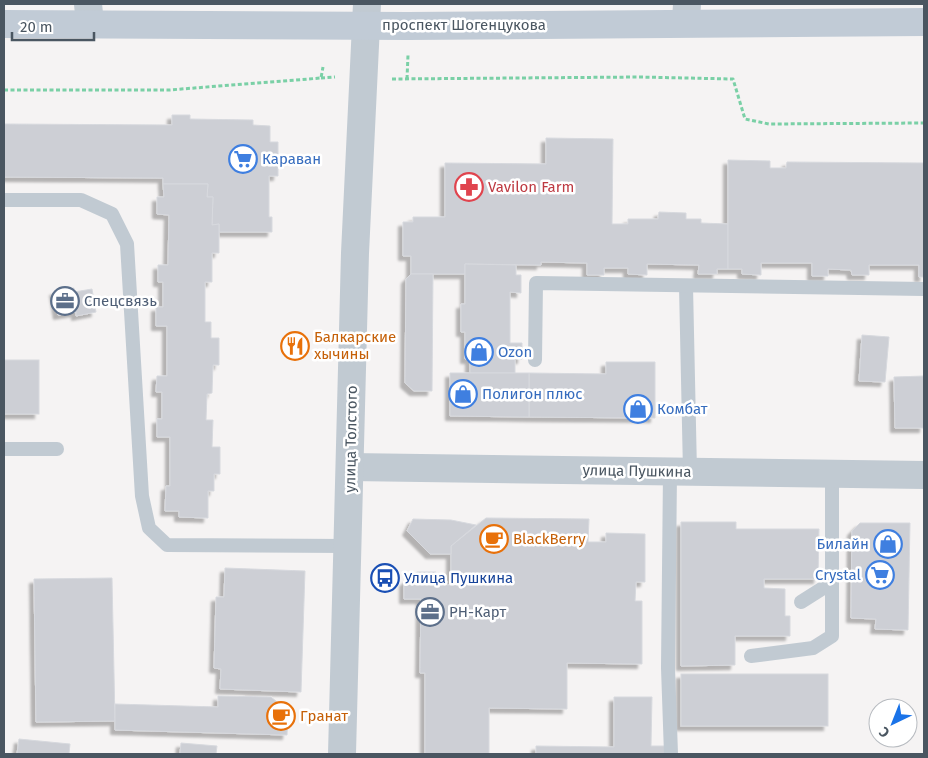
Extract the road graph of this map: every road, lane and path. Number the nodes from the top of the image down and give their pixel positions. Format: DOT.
graph roads {
  1 [pos="89,14"];
  2 [pos="686,14"];
  3 [pos="366,15"];
  4 [pos="924,22"];
  5 [pos="4,24"];
  6 [pos="408,55"];
  7 [pos="324,68"];
  8 [pos="335,77"];
  9 [pos="321,78"];
  10 [pos="407,79"];
  11 [pos="392,80"];
  12 [pos="4,90"];
  13 [pos="924,123"];
  14 [pos="4,200"];
  15 [pos="686,286"];
  16 [pos="924,288"];
  17 [pos="535,360"];
  18 [pos="4,449"];
  19 [pos="57,449"];
  20 [pos="350,467"];
  21 [pos="680,472"];
  22 [pos="832,474"];
  23 [pos="924,475"];
  24 [pos="348,546"];
  25 [pos="831,583"];
  26 [pos="801,602"];
  27 [pos="751,656"];
  28 [pos="342,754"];
  29 [pos="671,754"];
  1 -- 3 [label="main road, проспект Шогенцукова"];
  1 -- 5 [label="main road, проспект Шогенцукова"];
  2 -- 3 [label="main road, проспект Шогенцукова"];
  2 -- 4 [label="main road, проспект Шогенцукова"];
  3 -- 20 [label="street, улица Толстого"];
  6 -- 10 [label="path"];
  7 -- 9 [label="path"];
  8 -- 9 [label="path"];
  9 -- 12 [label="path"];
  10 -- 11 [label="path"];
  10 -- 13 [label="path"];
  14 -- 24 [label="lane"];
  15 -- 16 [label="lane"];
  15 -- 17 [label="lane"];
  15 -- 21 [label="lane"];
  18 -- 19 [label="lane"];
  20 -- 21 [label="street, улица Пушкина"];
  20 -- 24 [label="street, улица Толстого"];
  21 -- 22 [label="street, улица Пушкина"];
  21 -- 29 [label="lane"];
  22 -- 23 [label="street, улица Пушкина"];
  22 -- 25 [label="lane"];
  24 -- 28 [label="street, улица Толстого"];
  25 -- 26 [label="lane"];
  25 -- 27 [label="lane"];
}
